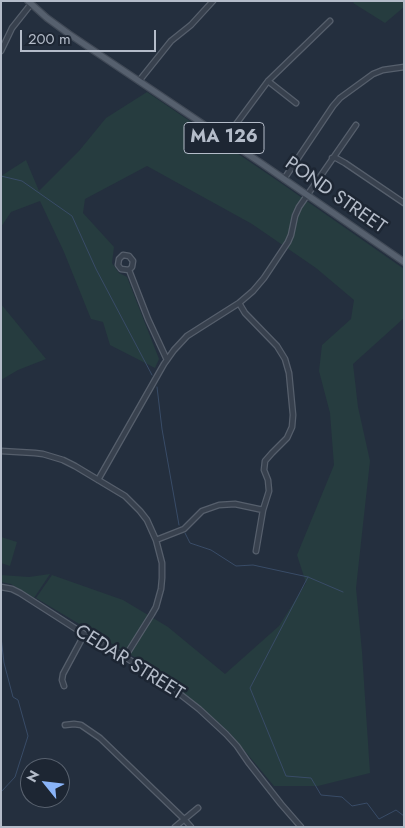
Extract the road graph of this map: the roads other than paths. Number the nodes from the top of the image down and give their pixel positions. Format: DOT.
graph roads {
  1 [pos="213,1"];
  2 [pos="29,3"];
  3 [pos="330,21"];
  4 [pos="1,52"];
  5 [pos="404,67"];
  6 [pos="139,81"];
  7 [pos="268,81"];
  8 [pos="296,103"];
  9 [pos="356,125"];
  10 [pos="225,139"];
  11 [pos="332,158"];
  12 [pos="284,179"];
  13 [pos="307,195"];
  14 [pos="404,203"];
  15 [pos="404,262"];
  16 [pos="128,270"];
  17 [pos="239,303"];
  18 [pos="167,360"];
  19 [pos="1,451"];
  20 [pos="98,480"];
  21 [pos="262,510"];
  22 [pos="156,540"];
  23 [pos="256,551"];
  24 [pos="1,587"];
  25 [pos="84,634"];
  26 [pos="126,657"];
  27 [pos="64,686"];
  28 [pos="65,725"];
  29 [pos="198,808"];
  30 [pos="184,819"];
  31 [pos="175,827"];
  32 [pos="191,827"];
  33 [pos="301,827"];
  1 -- 6 [label="street"];
  2 -- 4 [label="street"];
  2 -- 6 [label="main road, POND STREET / MA 126"];
  3 -- 7 [label="street"];
  5 -- 12 [label="street"];
  6 -- 10 [label="main road, POND STREET / MA 126"];
  7 -- 8 [label="street"];
  7 -- 10 [label="street"];
  9 -- 11 [label="street"];
  10 -- 12 [label="main road, POND STREET / MA 126"];
  11 -- 13 [label="street"];
  11 -- 14 [label="street"];
  12 -- 13 [label="main road, POND STREET / MA 126"];
  13 -- 15 [label="main road, POND STREET / MA 126"];
  13 -- 17 [label="street"];
  16 -- 18 [label="street"];
  17 -- 18 [label="street"];
  17 -- 21 [label="street"];
  18 -- 20 [label="street"];
  19 -- 20 [label="street"];
  20 -- 22 [label="street"];
  21 -- 22 [label="street"];
  21 -- 23 [label="street"];
  22 -- 26 [label="street"];
  24 -- 25 [label="street, CEDAR STREET"];
  25 -- 26 [label="street, CEDAR STREET"];
  25 -- 27 [label="street"];
  26 -- 33 [label="street, CEDAR STREET"];
  28 -- 30 [label="street"];
  29 -- 30 [label="street"];
  30 -- 31 [label="street"];
  30 -- 32 [label="street"];
}
